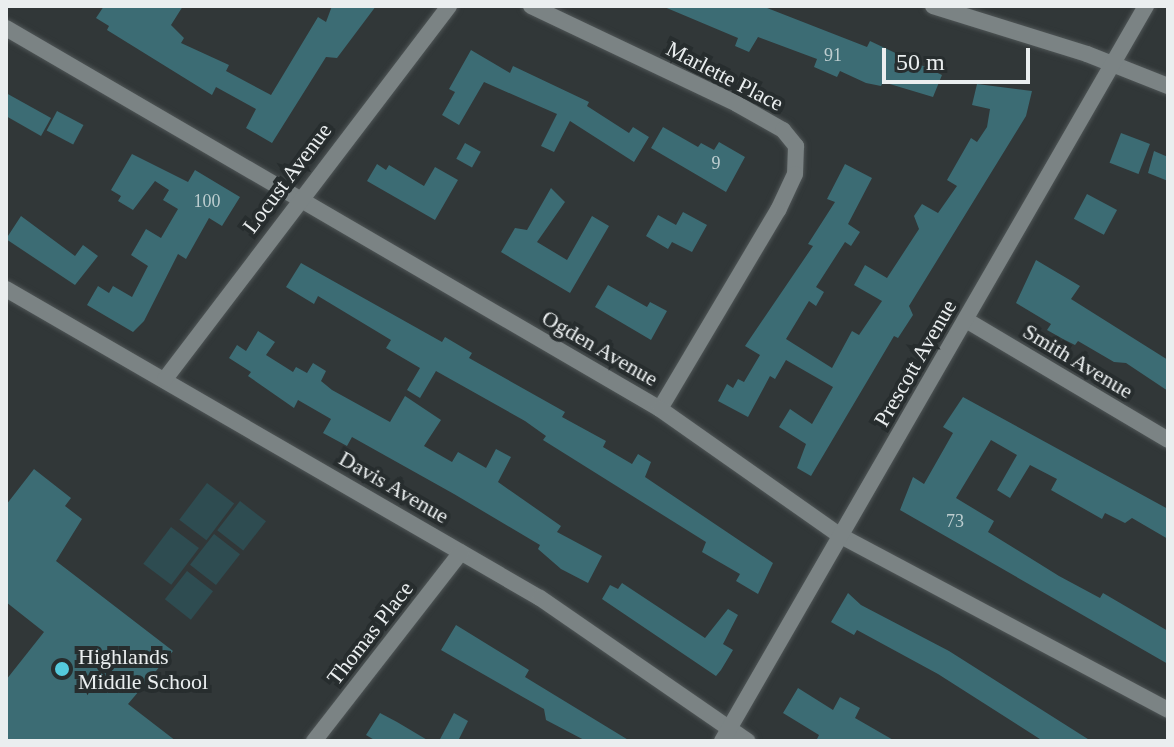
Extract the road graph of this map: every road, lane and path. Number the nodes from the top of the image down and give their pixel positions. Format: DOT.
graph roads {
  1 [pos="449,6"];
  2 [pos="531,6"];
  3 [pos="933,6"];
  4 [pos="1146,6"];
  5 [pos="6,28"];
  6 [pos="1112,64"];
  7 [pos="1168,86"];
  8 [pos="298,199"];
  9 [pos="6,289"];
  10 [pos="966,320"];
  11 [pos="165,379"];
  12 [pos="660,409"];
  13 [pos="1168,440"];
  14 [pos="841,536"];
  15 [pos="461,552"];
  16 [pos="1168,710"];
  17 [pos="725,736"];
  18 [pos="314,741"];
  19 [pos="747,741"];
  1 -- 8 [label="street, Locust Avenue"];
  2 -- 12 [label="street, Marlette Place"];
  3 -- 6 [label="street"];
  4 -- 6 [label="street, Prescott Avenue"];
  5 -- 8 [label="street, Ogden Avenue"];
  6 -- 7 [label="street"];
  6 -- 10 [label="street, Prescott Avenue"];
  8 -- 11 [label="street, Locust Avenue"];
  8 -- 12 [label="street, Ogden Avenue"];
  9 -- 11 [label="street, Davis Avenue"];
  10 -- 13 [label="street, Smith Avenue"];
  10 -- 14 [label="street, Prescott Avenue"];
  11 -- 15 [label="street, Davis Avenue"];
  12 -- 14 [label="street, Ogden Avenue"];
  14 -- 16 [label="street, Ogden Avenue"];
  14 -- 17 [label="street, Prescott Avenue"];
  15 -- 17 [label="street, Davis Avenue"];
  15 -- 18 [label="street, Thomas Place"];
  17 -- 19 [label="street, Davis Avenue"];
}
